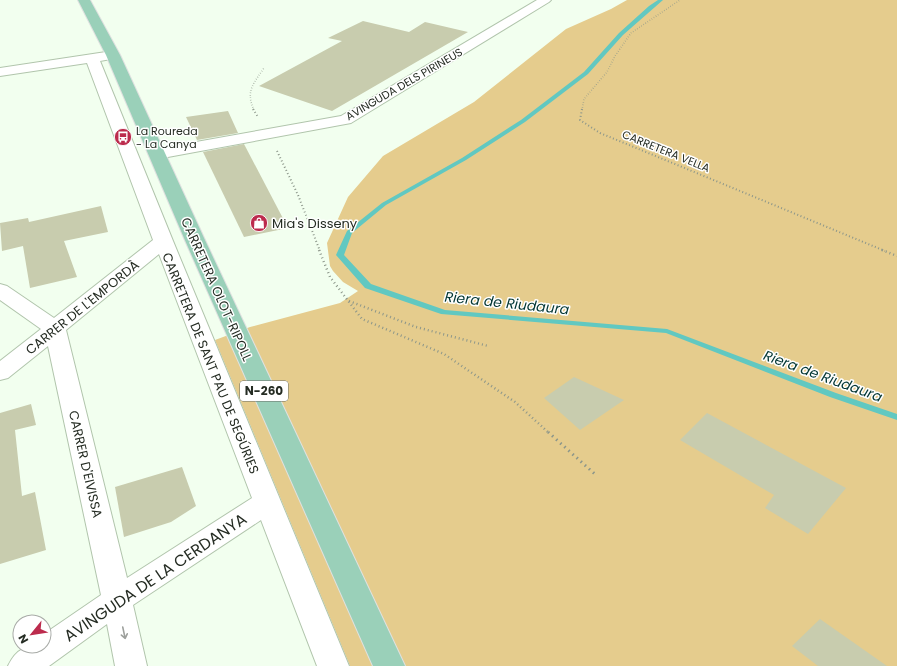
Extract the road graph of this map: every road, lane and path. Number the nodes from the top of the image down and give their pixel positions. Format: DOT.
graph roads {
  1 [pos="84,0"];
  2 [pos="680,0"];
  3 [pos="517,1"];
  4 [pos="541,3"];
  5 [pos="100,60"];
  6 [pos="264,68"];
  7 [pos="0,72"];
  8 [pos="0,81"];
  9 [pos="269,134"];
  10 [pos="157,154"];
  11 [pos="163,241"];
  12 [pos="897,256"];
  13 [pos="0,290"];
  14 [pos="348,301"];
  15 [pos="55,329"];
  16 [pos="488,346"];
  17 [pos="0,374"];
  18 [pos="597,476"];
  19 [pos="267,502"];
  20 [pos="117,600"];
  21 [pos="24,666"];
  22 [pos="131,666"];
  23 [pos="332,666"];
  24 [pos="389,666"];
  1 -- 5 [label="main road, CARRETERA OLOT-RIPOLL / N-260"];
  2 -- 12 [label="path, CARRETERA VELLA"];
  3 -- 4 [label="street"];
  4 -- 9 [label="street, AVINGUDA DELS PIRINEUS"];
  5 -- 7 [label="street"];
  5 -- 8 [label="street"];
  5 -- 10 [label="main road, CARRETERA OLOT-RIPOLL / N-260"];
  5 -- 11 [label="street, CARRETERA DE SANT PAU DE SEGÚRIES"];
  6 -- 9 [label="path"];
  9 -- 10 [label="street, AVINGUDA DELS PIRINEUS"];
  9 -- 14 [label="path"];
  10 -- 24 [label="main road, CARRETERA OLOT-RIPOLL / N-260"];
  11 -- 15 [label="street, CARRER DE L'EMPORDÀ"];
  11 -- 19 [label="street, CARRETERA DE SANT PAU DE SEGÚRIES"];
  13 -- 15 [label="street"];
  14 -- 16 [label="path"];
  14 -- 18 [label="path"];
  15 -- 17 [label="street, CARRER DE L'EMPORDÀ"];
  15 -- 20 [label="street, CARRER D'EIVISSA"];
  19 -- 20 [label="street, AVINGUDA DE LA CERDANYA"];
  19 -- 23 [label="street, CARRETERA DE SANT PAU DE SEGÚRIES"];
  20 -- 21 [label="street, AVINGUDA DE LA CERDANYA"];
  20 -- 22 [label="street, CARRER D'EIVISSA, one-way"];
}
